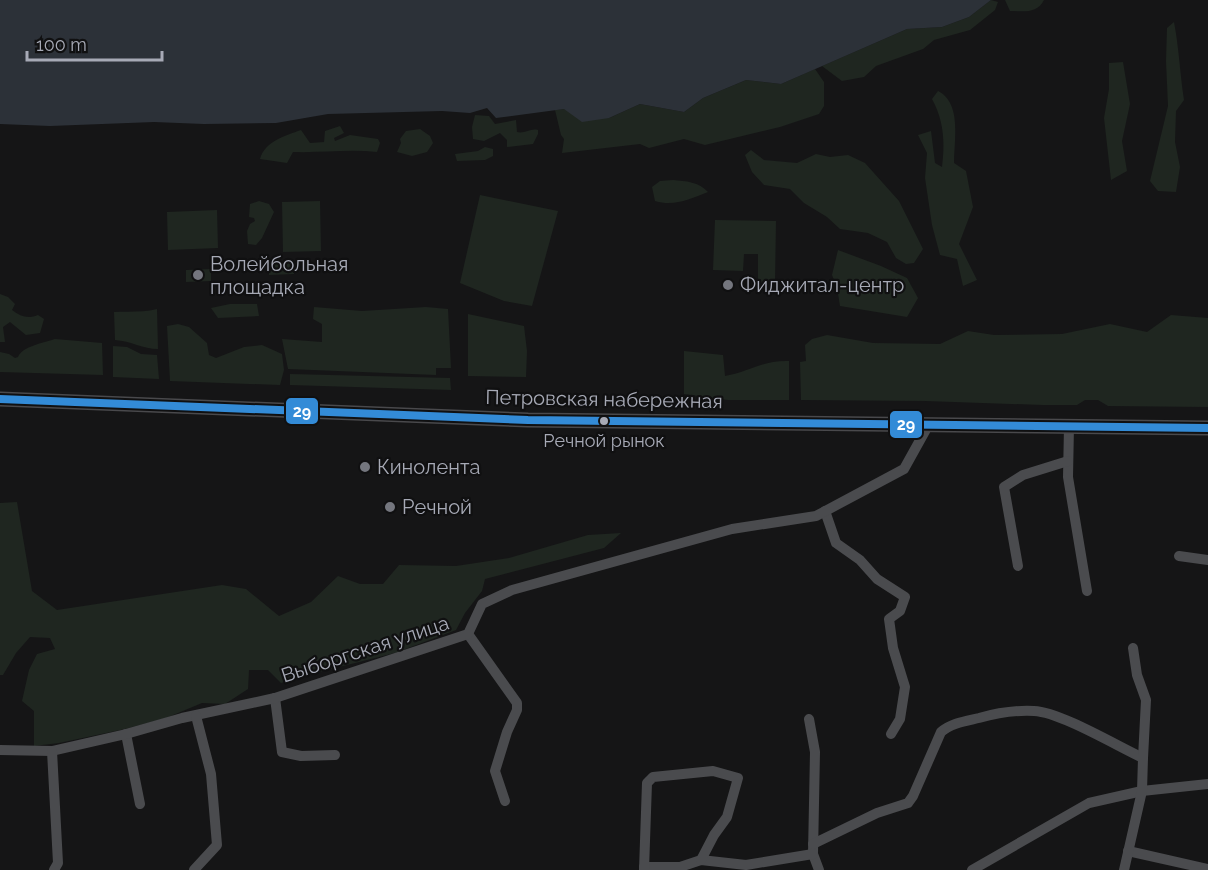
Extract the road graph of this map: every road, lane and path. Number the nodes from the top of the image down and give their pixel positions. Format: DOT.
graph roads {
  1 [pos="0,399"];
  2 [pos="929,424"];
  3 [pos="1069,426"];
  4 [pos="1208,428"];
  5 [pos="1068,461"];
  6 [pos="825,511"];
  7 [pos="1179,556"];
  8 [pos="1208,560"];
  9 [pos="1018,566"];
  10 [pos="1087,591"];
  11 [pos="468,634"];
  12 [pos="1133,648"];
  13 [pos="275,698"];
  14 [pos="196,716"];
  15 [pos="809,719"];
  16 [pos="126,734"];
  17 [pos="891,734"];
  18 [pos="0,750"];
  19 [pos="52,751"];
  20 [pos="334,755"];
  21 [pos="1143,758"];
  22 [pos="1208,784"];
  23 [pos="1142,791"];
  24 [pos="505,801"];
  25 [pos="140,804"];
  26 [pos="813,849"];
  27 [pos="1128,851"];
  28 [pos="701,860"];
  29 [pos="1208,868"];
  30 [pos="644,869"];
  31 [pos="54,870"];
  32 [pos="194,870"];
  33 [pos="819,870"];
  34 [pos="972,870"];
  35 [pos="1124,870"];
  1 -- 2 [label="main road, Петровская набережная"];
  2 -- 3 [label="main road, Петровская набережная"];
  2 -- 6 [label="street, Выборгская улица"];
  3 -- 4 [label="main road, Петровская набережная"];
  3 -- 5 [label="street"];
  5 -- 9 [label="street"];
  5 -- 10 [label="street"];
  6 -- 11 [label="street, Выборгская улица"];
  6 -- 17 [label="street"];
  7 -- 8 [label="street"];
  11 -- 13 [label="street, Выборгская улица"];
  11 -- 24 [label="street"];
  12 -- 21 [label="street"];
  13 -- 14 [label="street, Выборгская улица"];
  13 -- 20 [label="street"];
  14 -- 16 [label="street, Выборгская улица"];
  14 -- 32 [label="street"];
  15 -- 26 [label="street"];
  16 -- 19 [label="street, Выборгская улица"];
  16 -- 25 [label="street"];
  18 -- 19 [label="street, Выборгская улица"];
  19 -- 31 [label="street"];
  21 -- 23 [label="street"];
  21 -- 26 [label="street"];
  22 -- 23 [label="street"];
  23 -- 27 [label="street"];
  23 -- 34 [label="street"];
  26 -- 28 [label="street"];
  26 -- 33 [label="street"];
  27 -- 29 [label="street"];
  27 -- 35 [label="street"];
  28 -- 30 [label="street"];
  28 -- 30 [label="street"];
}
